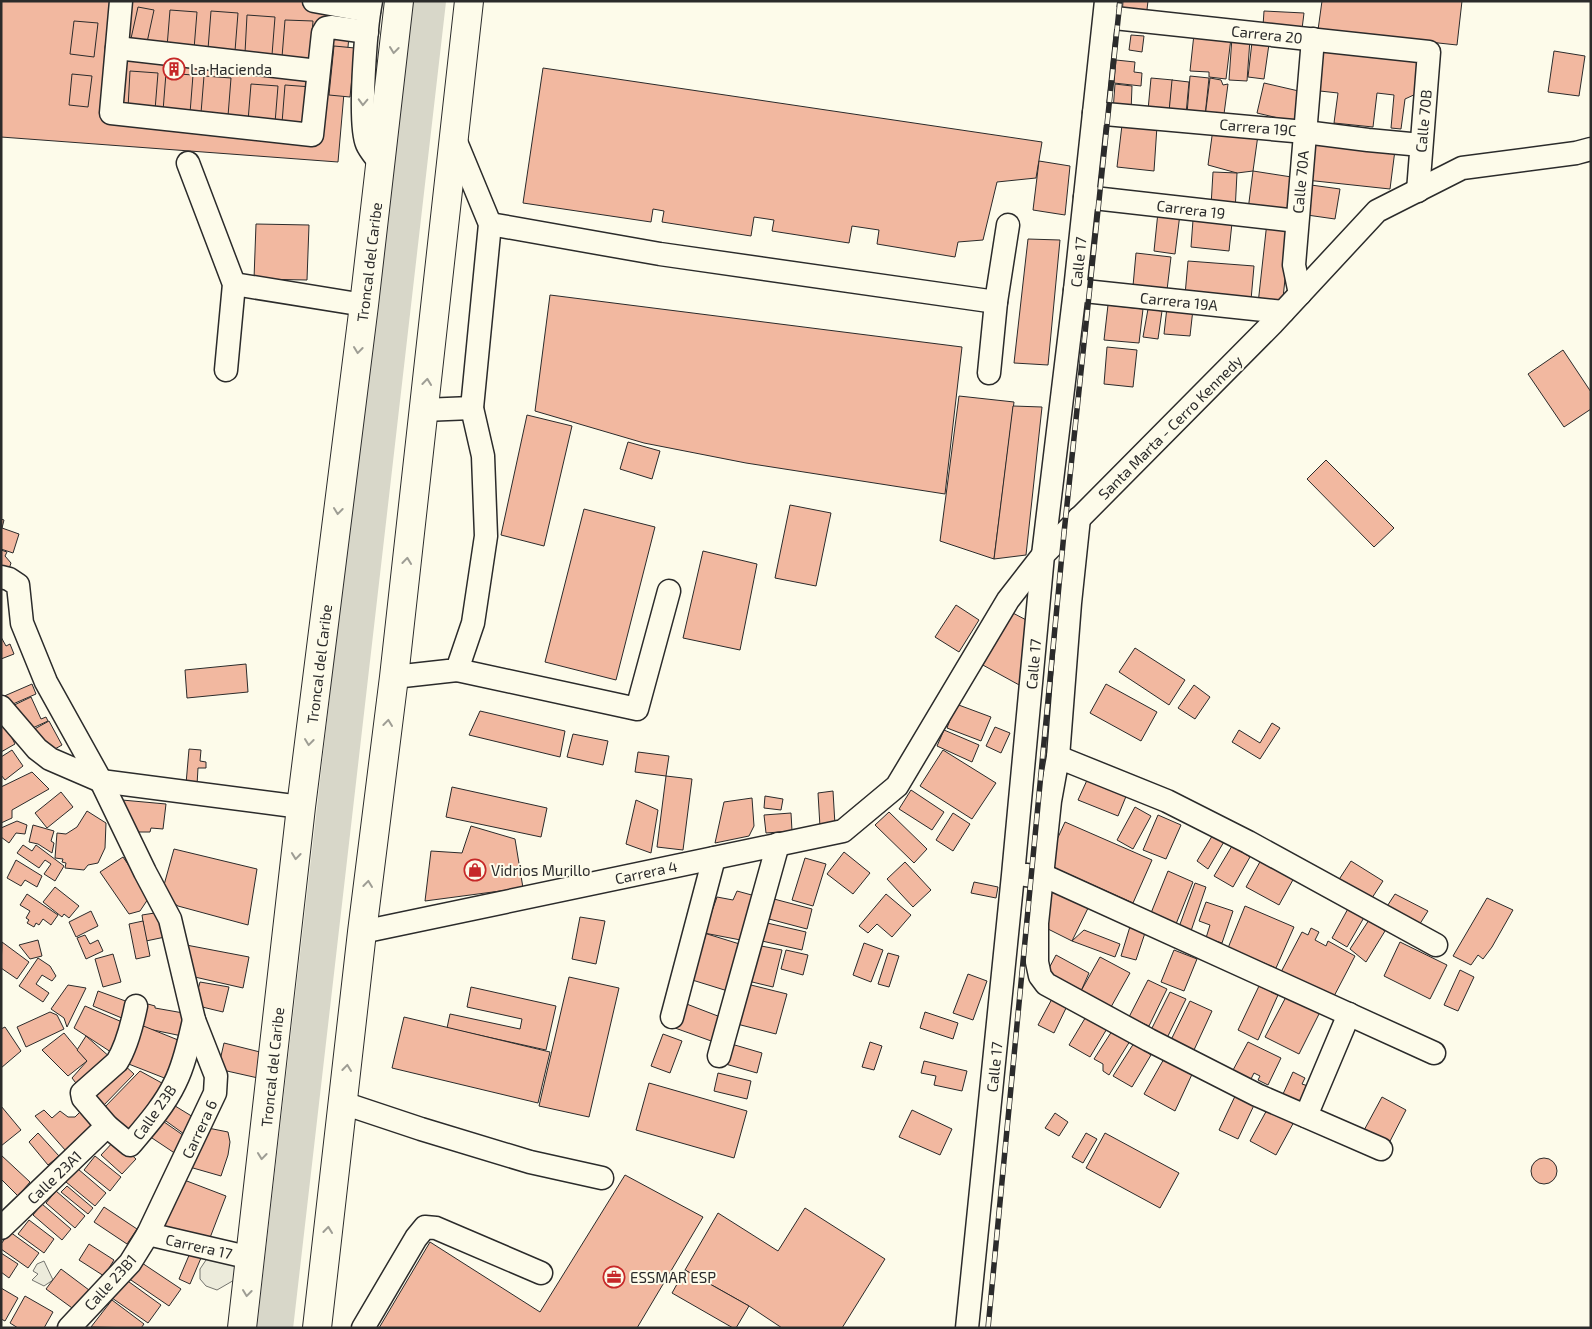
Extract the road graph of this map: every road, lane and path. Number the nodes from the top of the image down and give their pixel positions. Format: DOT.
graph roads {
  1 [pos="121,1"];
  2 [pos="314,1"];
  3 [pos="400,1"];
  4 [pos="469,1"];
  5 [pos="1105,9"];
  6 [pos="369,15"];
  7 [pos="1313,39"];
  8 [pos="117,48"];
  9 [pos="1429,52"];
  10 [pos="318,71"];
  11 [pos="1094,113"];
  12 [pos="1305,132"];
  13 [pos="454,137"];
  14 [pos="1421,145"];
  15 [pos="1591,149"];
  16 [pos="188,163"];
  17 [pos="380,163"];
  18 [pos="1418,190"];
  19 [pos="1085,197"];
  20 [pos="1297,221"];
  21 [pos="490,224"];
  22 [pos="1008,224"];
  23 [pos="234,284"];
  24 [pos="1075,290"];
  25 [pos="1300,294"];
  26 [pos="996,302"];
  27 [pos="364,305"];
  28 [pos="1283,312"];
  29 [pos="226,370"];
  30 [pos="989,373"];
  31 [pos="472,408"];
  32 [pos="424,410"];
  33 [pos="1079,518"];
  34 [pos="1043,555"];
  35 [pos="1,577"];
  36 [pos="669,591"];
  37 [pos="456,670"];
  38 [pos="394,677"];
  39 [pos="1,707"];
  40 [pos="1058,757"];
  41 [pos="101,781"];
  42 [pos="301,807"];
  43 [pos="843,831"];
  44 [pos="778,844"];
  45 [pos="714,858"];
  46 [pos="1013,875"];
  47 [pos="1041,877"];
  48 [pos="362,932"];
  49 [pos="1436,945"];
  50 [pos="136,1006"];
  51 [pos="1349,1014"];
  52 [pos="672,1017"];
  53 [pos="194,1020"];
  54 [pos="1434,1053"];
  55 [pos="719,1056"];
  56 [pos="342,1103"];
  57 [pos="1306,1116"];
  58 [pos="107,1126"];
  59 [pos="1381,1148"];
  60 [pos="602,1178"];
  61 [pos="1,1228"];
  62 [pos="148,1234"];
  63 [pos="251,1258"];
  64 [pos="541,1273"];
  65 [pos="68,1328"];
  66 [pos="242,1328"];
  67 [pos="317,1328"];
  68 [pos="364,1328"];
  69 [pos="967,1328"];
  1 -- 8 [label="street"];
  2 -- 6 [label="street"];
  3 -- 17 [label="highway, Troncal del Caribe, one-way"];
  4 -- 13 [label="highway"];
  5 -- 7 [label="street, Carrera 20"];
  5 -- 11 [label="street, Calle 17"];
  6 -- 10 [label="street"];
  6 -- 17 [label="street, one-way"];
  7 -- 9 [label="street, Carrera 20"];
  7 -- 12 [label="street, Calle 70A"];
  8 -- 10 [label="street"];
  8 -- 10 [label="street"];
  9 -- 14 [label="street, Calle 70B"];
  11 -- 12 [label="street, Carrera 19C"];
  11 -- 19 [label="street, Calle 17"];
  12 -- 14 [label="street, Carrera 19C"];
  12 -- 20 [label="street, Calle 70A"];
  13 -- 21 [label="street"];
  32 -- 13 [label="highway, one-way"];
  14 -- 18 [label="street, Calle 70B"];
  15 -- 18 [label="street, Santa Marta - Cerro Kennedy"];
  16 -- 23 [label="street"];
  17 -- 27 [label="highway, Troncal del Caribe"];
  18 -- 25 [label="street, Santa Marta - Cerro Kennedy"];
  19 -- 20 [label="street, Carrera 19"];
  19 -- 24 [label="street, Calle 17"];
  20 -- 25 [label="street, Calle 70A"];
  21 -- 26 [label="street"];
  21 -- 31 [label="street"];
  22 -- 26 [label="street"];
  23 -- 27 [label="street"];
  23 -- 29 [label="street"];
  24 -- 28 [label="street, Carrera 19A"];
  24 -- 34 [label="street, Calle 17"];
  25 -- 28 [label="street, Santa Marta - Cerro Kennedy"];
  26 -- 30 [label="street"];
  27 -- 42 [label="highway, Troncal del Caribe, one-way"];
  28 -- 33 [label="street, Santa Marta - Cerro Kennedy"];
  31 -- 32 [label="street"];
  31 -- 37 [label="street"];
  38 -- 32 [label="highway, one-way"];
  33 -- 34 [label="street, Santa Marta - Cerro Kennedy"];
  33 -- 40 [label="street"];
  34 -- 43 [label="street, Santa Marta - Cerro Kennedy"];
  34 -- 46 [label="street, Calle 17"];
  35 -- 41 [label="street, Carrera 6"];
  36 -- 37 [label="street"];
  37 -- 38 [label="street"];
  48 -- 38 [label="highway, one-way"];
  39 -- 41 [label="street"];
  40 -- 47 [label="street"];
  40 -- 49 [label="street"];
  41 -- 42 [label="street"];
  41 -- 53 [label="street, Carrera 6"];
  42 -- 63 [label="highway, Troncal del Caribe, one-way"];
  43 -- 44 [label="street, Carrera 4"];
  44 -- 45 [label="street, Carrera 4"];
  44 -- 55 [label="street"];
  45 -- 48 [label="street, Carrera 4"];
  45 -- 52 [label="street"];
  46 -- 47 [label="street"];
  46 -- 69 [label="street, Calle 17"];
  47 -- 51 [label="street"];
  47 -- 57 [label="street"];
  56 -- 48 [label="highway, one-way"];
  50 -- 58 [label="street"];
  51 -- 54 [label="street"];
  51 -- 57 [label="street"];
  53 -- 58 [label="street, Calle 23B"];
  53 -- 62 [label="street, Carrera 6"];
  56 -- 60 [label="street"];
  67 -- 56 [label="highway, one-way"];
  57 -- 59 [label="street"];
  58 -- 61 [label="street, Calle 23A1"];
  62 -- 63 [label="street, Carrera 17"];
  62 -- 65 [label="street, Calle 23B1"];
  63 -- 66 [label="highway, Troncal del Caribe, one-way"];
  64 -- 68 [label="street"];
}
